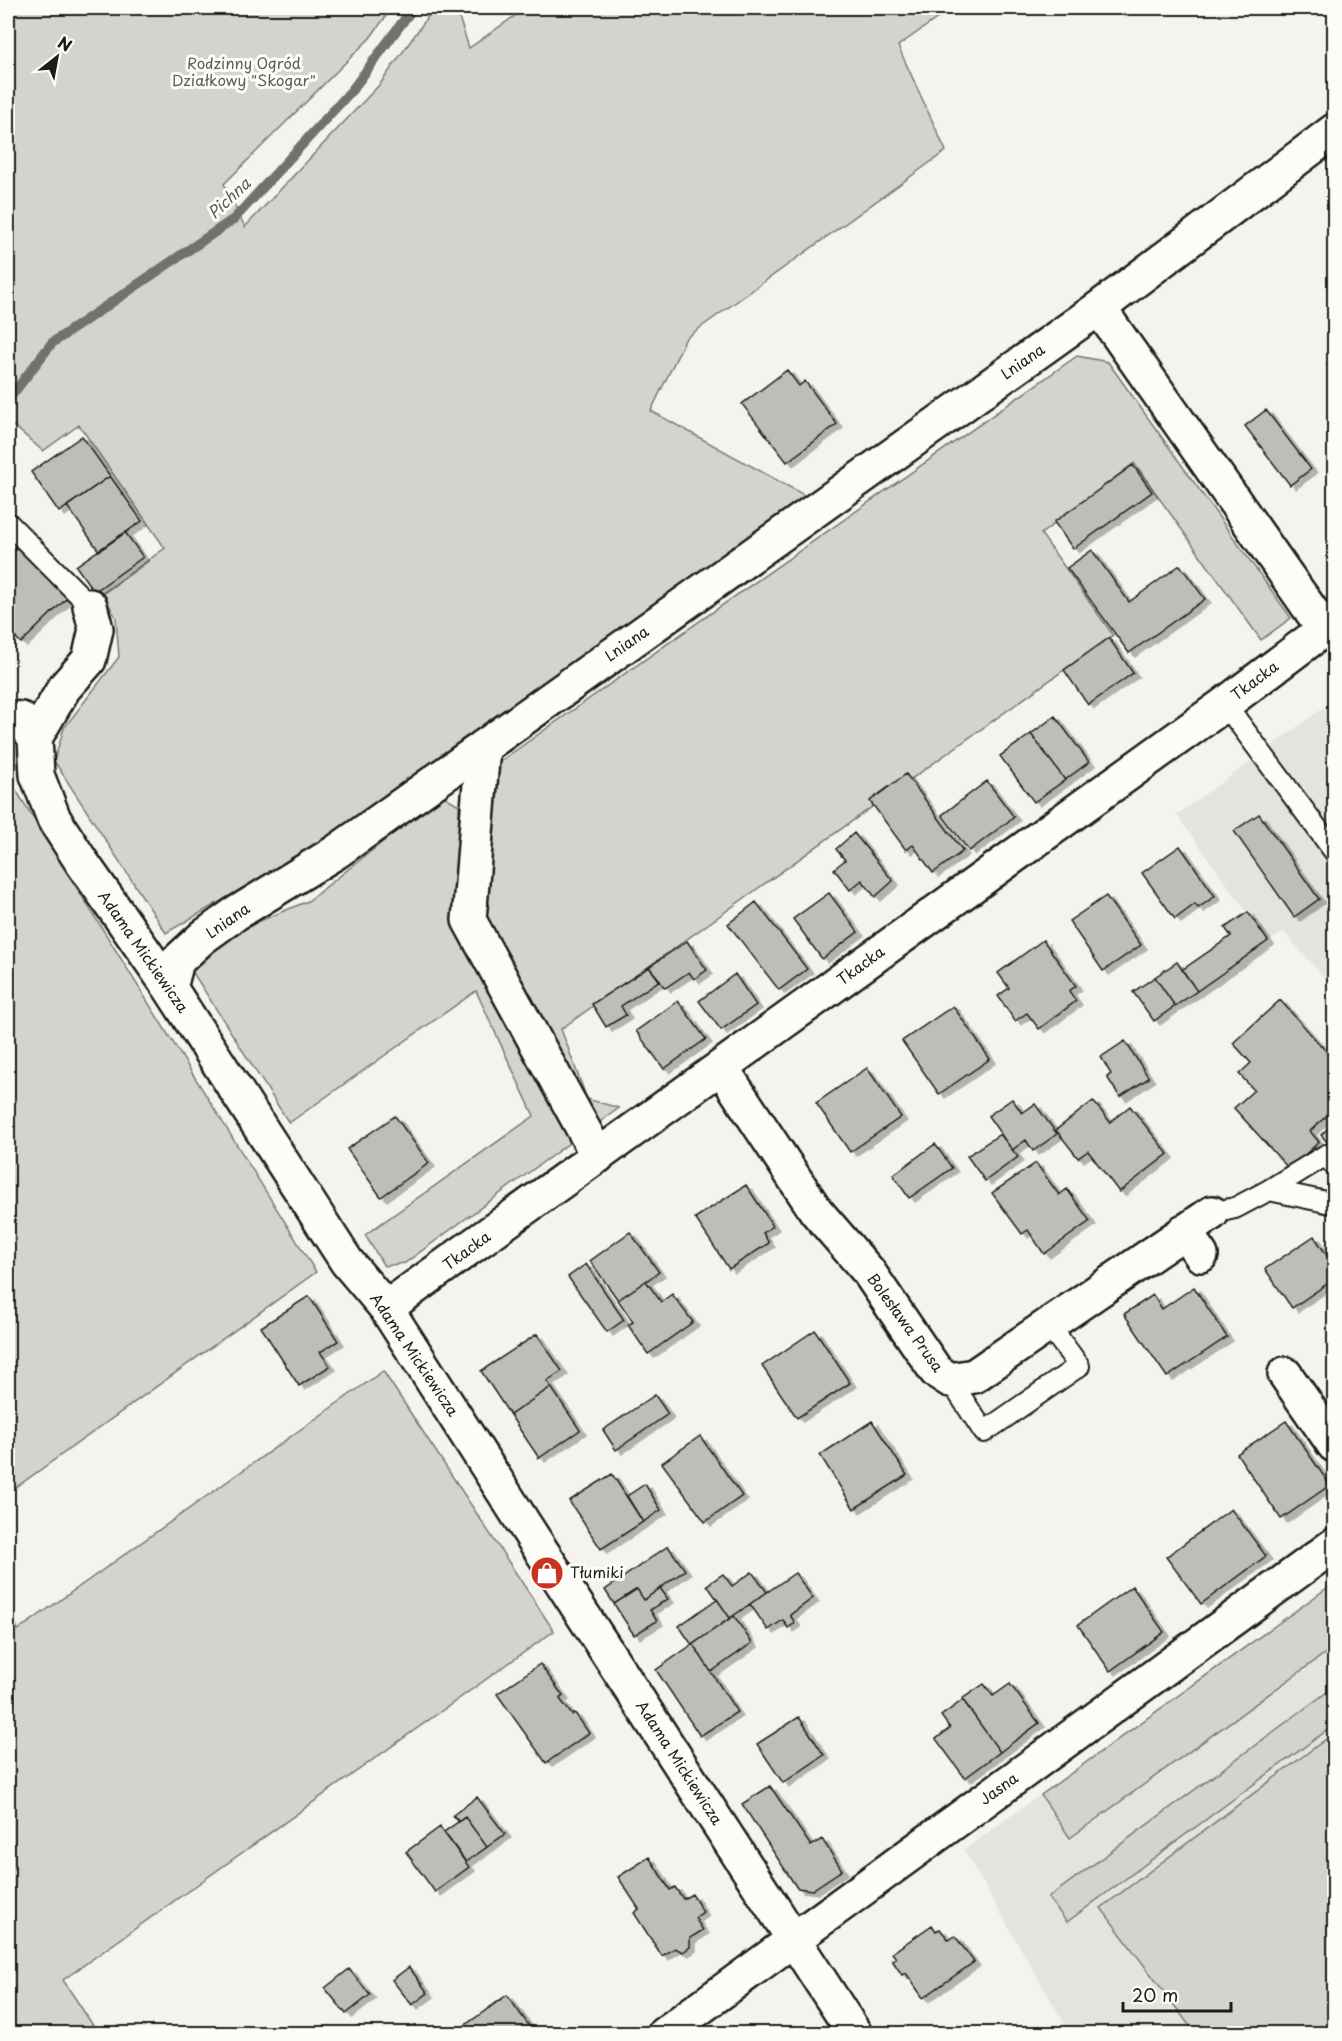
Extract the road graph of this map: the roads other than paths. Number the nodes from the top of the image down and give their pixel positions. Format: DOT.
graph roads {
  1 [pos="1335,131"];
  2 [pos="1099,308"];
  3 [pos="8,523"];
  4 [pos="90,606"];
  5 [pos="1329,626"];
  6 [pos="1225,704"];
  7 [pos="8,718"];
  8 [pos="35,738"];
  9 [pos="483,747"];
  10 [pos="1335,851"];
  11 [pos="170,988"];
  12 [pos="721,1066"];
  13 [pos="598,1155"];
  14 [pos="1335,1165"];
  15 [pos="1269,1190"];
  16 [pos="1335,1201"];
  17 [pos="1212,1213"];
  18 [pos="386,1308"];
  19 [pos="1049,1325"];
  20 [pos="1285,1374"];
  21 [pos="950,1380"];
  22 [pos="1335,1445"];
  23 [pos="1335,1545"];
  24 [pos="793,1939"];
  25 [pos="664,2034"];
  26 [pos="855,2034"];
  1 -- 2 [label="street, Lniana"];
  2 -- 5 [label="street"];
  2 -- 9 [label="street, Lniana"];
  3 -- 4 [label="lane"];
  4 -- 8 [label="street"];
  5 -- 6 [label="street, Tkacka"];
  6 -- 10 [label="lane"];
  6 -- 12 [label="street, Tkacka"];
  7 -- 8 [label="street"];
  8 -- 11 [label="street, Adama Mickiewicza"];
  9 -- 11 [label="street, Lniana"];
  9 -- 13 [label="street"];
  11 -- 18 [label="street, Adama Mickiewicza"];
  12 -- 13 [label="street, Tkacka"];
  12 -- 21 [label="street, Bolesława Prusa"];
  13 -- 18 [label="street, Tkacka"];
  14 -- 15 [label="lane"];
  15 -- 16 [label="lane"];
  15 -- 17 [label="lane"];
  17 -- 19 [label="street, Bolesława Prusa"];
  18 -- 24 [label="street, Adama Mickiewicza"];
  19 -- 21 [label="street, Bolesława Prusa"];
  19 -- 21 [label="lane"];
  20 -- 22 [label="street"];
  23 -- 24 [label="street, Jasna"];
  24 -- 25 [label="street, Jasna"];
  24 -- 26 [label="street, Adama Mickiewicza"];
}
